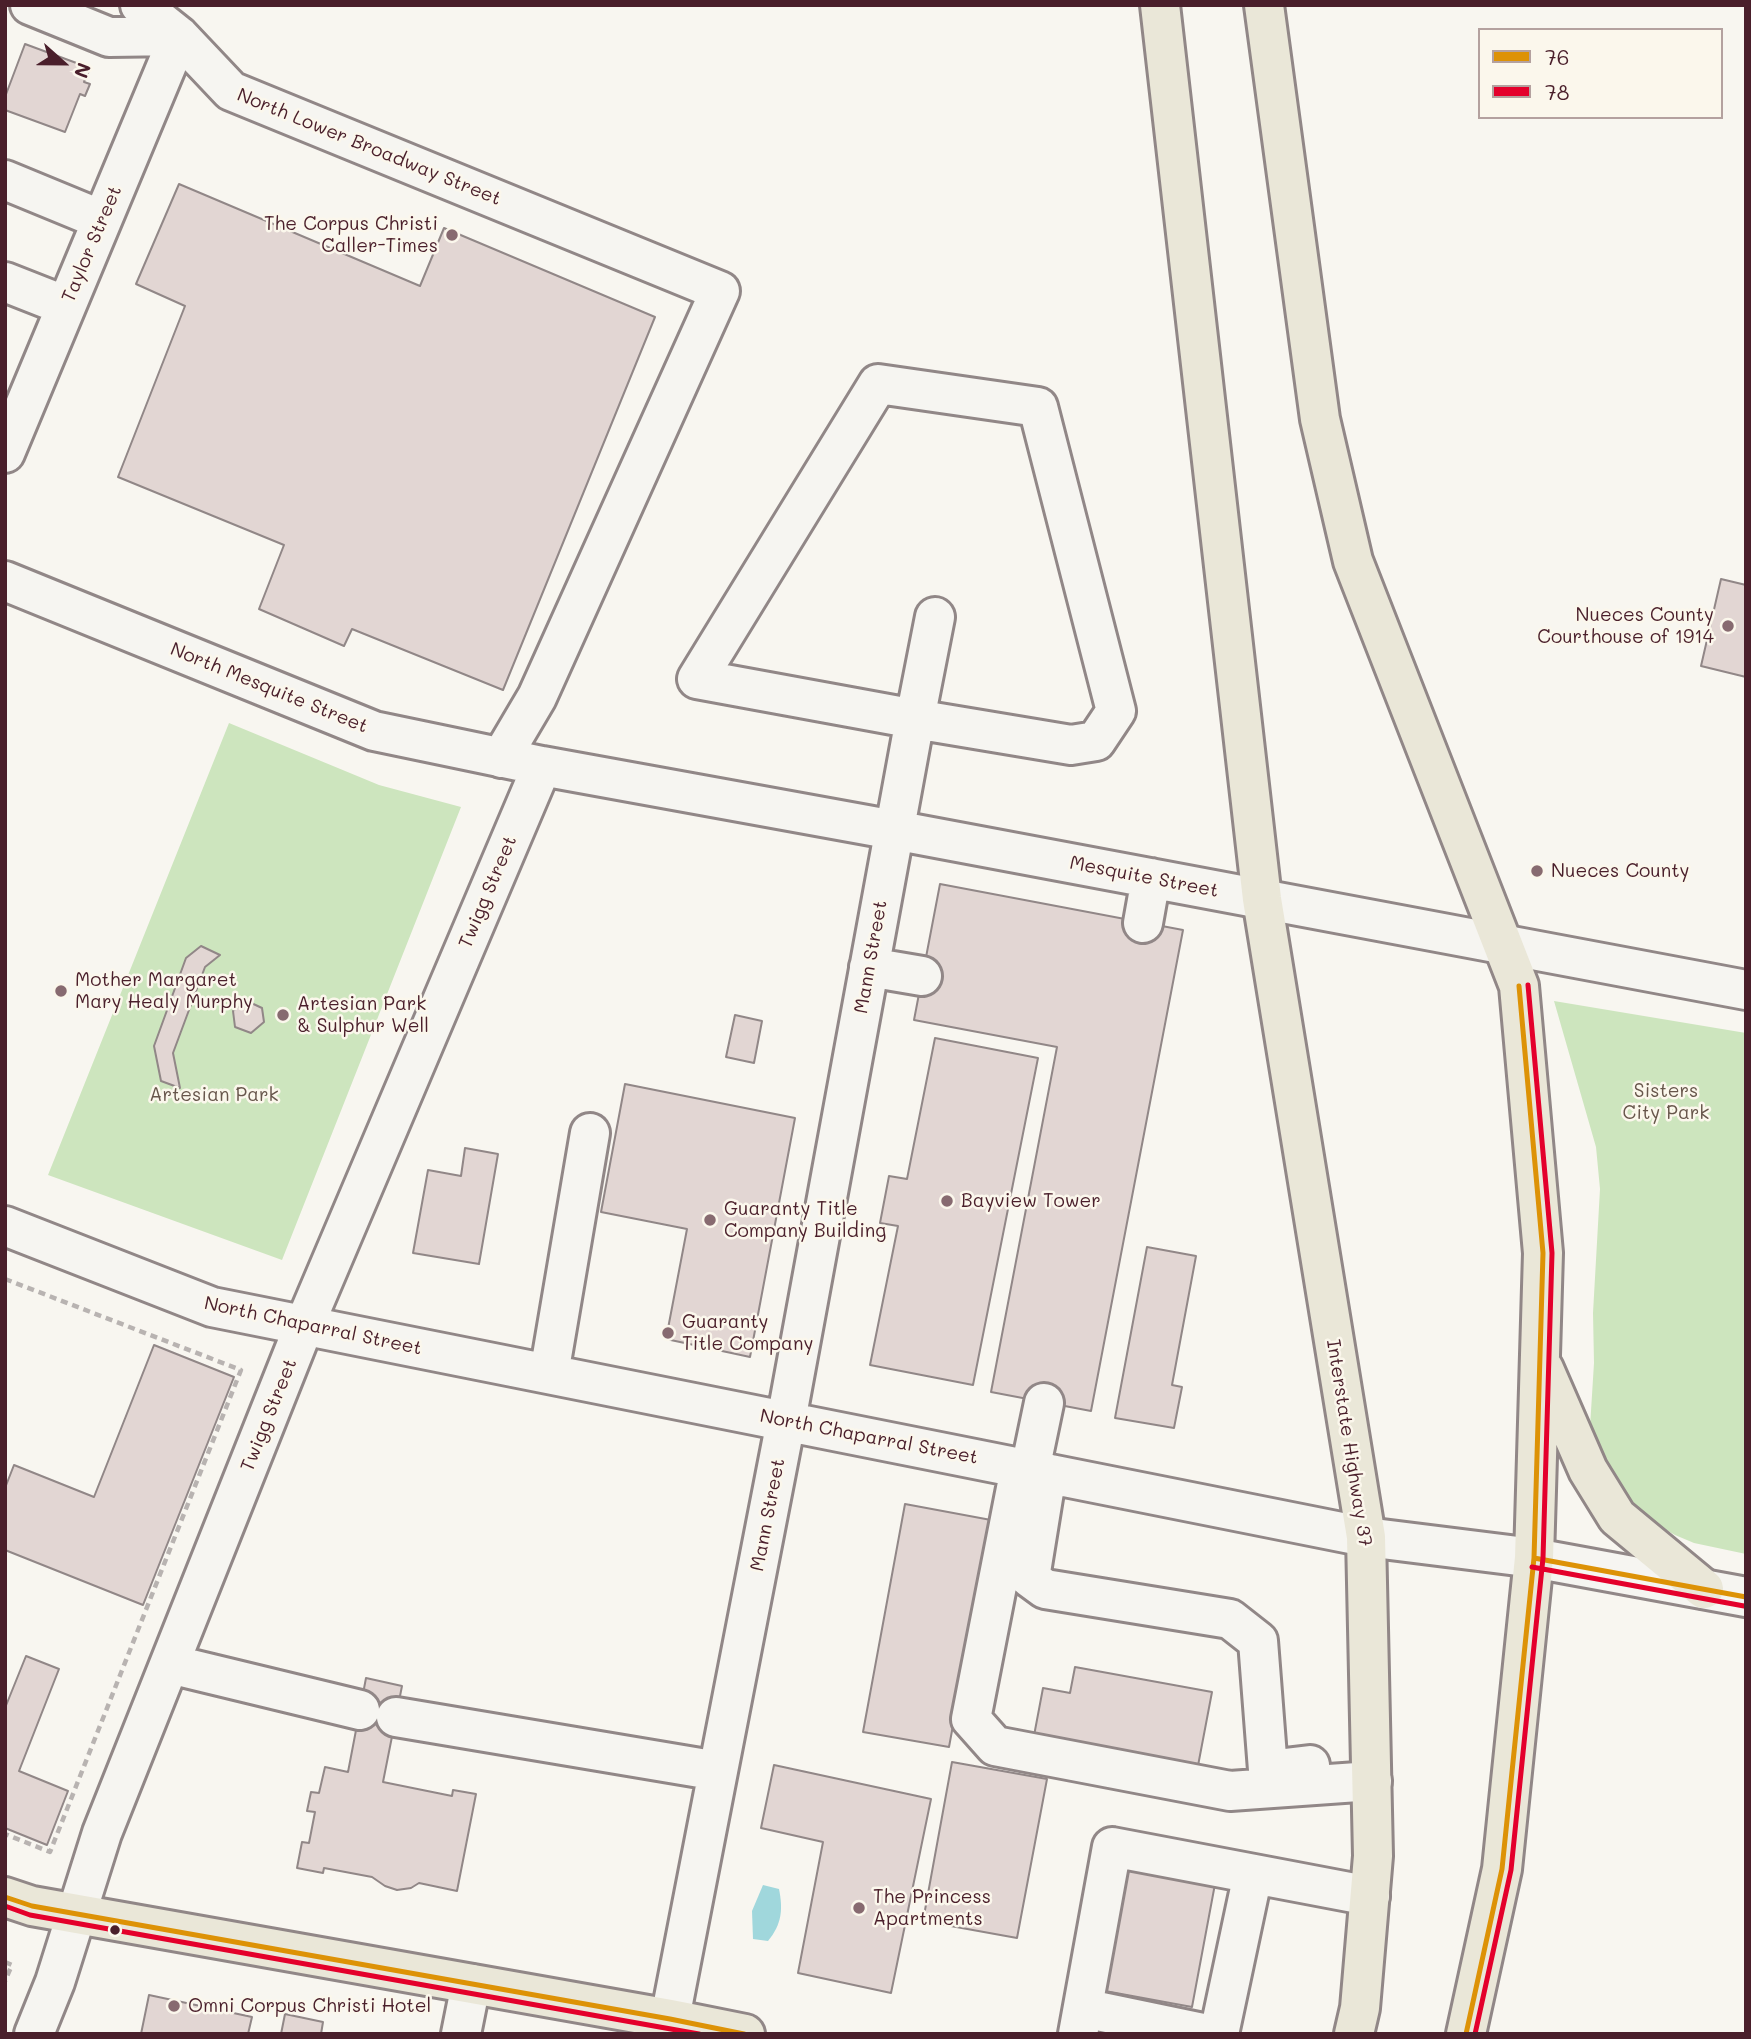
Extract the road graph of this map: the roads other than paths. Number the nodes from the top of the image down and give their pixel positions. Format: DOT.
graph roads {
  1 [pos="30,5"];
  2 [pos="140,5"];
  3 [pos="1160,5"];
  4 [pos="1264,5"];
  5 [pos="178,36"];
  6 [pos="5,180"];
  7 [pos="102,220"];
  8 [pos="5,282"];
  9 [pos="66,306"];
  10 [pos="5,453"];
  11 [pos="5,582"];
  12 [pos="935,617"];
  13 [pos="915,719"];
  14 [pos="501,758"];
  15 [pos="542,766"];
  16 [pos="894,830"];
  17 [pos="1150,878"];
  18 [pos="1262,899"];
  19 [pos="1143,923"];
  20 [pos="1494,942"];
  21 [pos="869,967"];
  22 [pos="922,976"];
  23 [pos="1746,990"];
  24 [pos="590,1133"];
  25 [pos="5,1226"];
  26 [pos="304,1326"];
  27 [pos="1540,1361"];
  28 [pos="549,1374"];
  29 [pos="1044,1403"];
  30 [pos="786,1420"];
  31 [pos="1032,1470"];
  32 [pos="1366,1537"];
  33 [pos="1534,1558"];
  34 [pos="1704,1589"];
  35 [pos="1746,1597"];
  36 [pos="170,1664"];
  37 [pos="1371,1770"];
  38 [pos="718,1772"];
  39 [pos="1253,1874"];
  40 [pos="1370,1896"];
  41 [pos="5,1897"];
  42 [pos="76,1914"];
  43 [pos="471,1984"];
  44 [pos="1080,2021"];
  45 [pos="669,2026"];
  46 [pos="34,2034"];
  47 [pos="461,2034"];
  48 [pos="745,2034"];
  49 [pos="1208,2034"];
  50 [pos="1219,2034"];
  51 [pos="1354,2034"];
  52 [pos="1466,2034"];
  1 -- 5 [label="street"];
  2 -- 5 [label="street, North Lower Broadway Street"];
  3 -- 18 [label="main road, Interstate Highway 37"];
  4 -- 20 [label="main road"];
  5 -- 7 [label="street, Taylor Street"];
  5 -- 14 [label="street, North Lower Broadway Street"];
  6 -- 7 [label="street"];
  7 -- 9 [label="street, Taylor Street"];
  8 -- 9 [label="street"];
  9 -- 10 [label="street, Taylor Street"];
  11 -- 14 [label="street, North Mesquite Street"];
  12 -- 13 [label="street, Mann Street"];
  13 -- 13 [label="street"];
  13 -- 16 [label="street, Mann Street"];
  14 -- 15 [label="street, North Mesquite Street"];
  15 -- 16 [label="street, Mesquite Street"];
  15 -- 26 [label="street, Twigg Street"];
  16 -- 17 [label="street, Mesquite Street"];
  16 -- 21 [label="street, Mann Street"];
  17 -- 18 [label="street, Mesquite Street"];
  17 -- 19 [label="street"];
  18 -- 20 [label="street, Mesquite Street"];
  18 -- 32 [label="main road, Interstate Highway 37"];
  20 -- 23 [label="street, Mesquite Street"];
  20 -- 27 [label="main road"];
  21 -- 22 [label="street"];
  21 -- 30 [label="street, Mann Street"];
  24 -- 28 [label="street"];
  25 -- 26 [label="street, North Chaparral Street"];
  26 -- 28 [label="street, North Chaparral Street"];
  26 -- 36 [label="street, Twigg Street"];
  27 -- 33 [label="main road"];
  27 -- 34 [label="main road"];
  28 -- 30 [label="street, North Chaparral Street"];
  29 -- 31 [label="street"];
  30 -- 31 [label="street, North Chaparral Street"];
  30 -- 38 [label="street, Mann Street"];
  31 -- 32 [label="street, North Chaparral Street"];
  31 -- 37 [label="street"];
  31 -- 37 [label="street"];
  32 -- 33 [label="street, North Chaparral Street"];
  32 -- 37 [label="main road, Interstate Highway 37"];
  33 -- 34 [label="street, North Chaparral Street"];
  33 -- 52 [label="main road"];
  34 -- 35 [label="street, North Chaparral Street"];
  36 -- 38 [label="street"];
  36 -- 42 [label="street, Twigg Street"];
  37 -- 40 [label="main road, Interstate Highway 37"];
  38 -- 45 [label="street, Mann Street"];
  39 -- 40 [label="street"];
  39 -- 44 [label="street"];
  39 -- 50 [label="street"];
  40 -- 51 [label="main road, Interstate Highway 37"];
  41 -- 42 [label="main road"];
  42 -- 43 [label="main road"];
  42 -- 46 [label="street, Twigg Street"];
  43 -- 45 [label="main road"];
  43 -- 47 [label="street"];
  44 -- 49 [label="street"];
  45 -- 48 [label="main road"];
}
